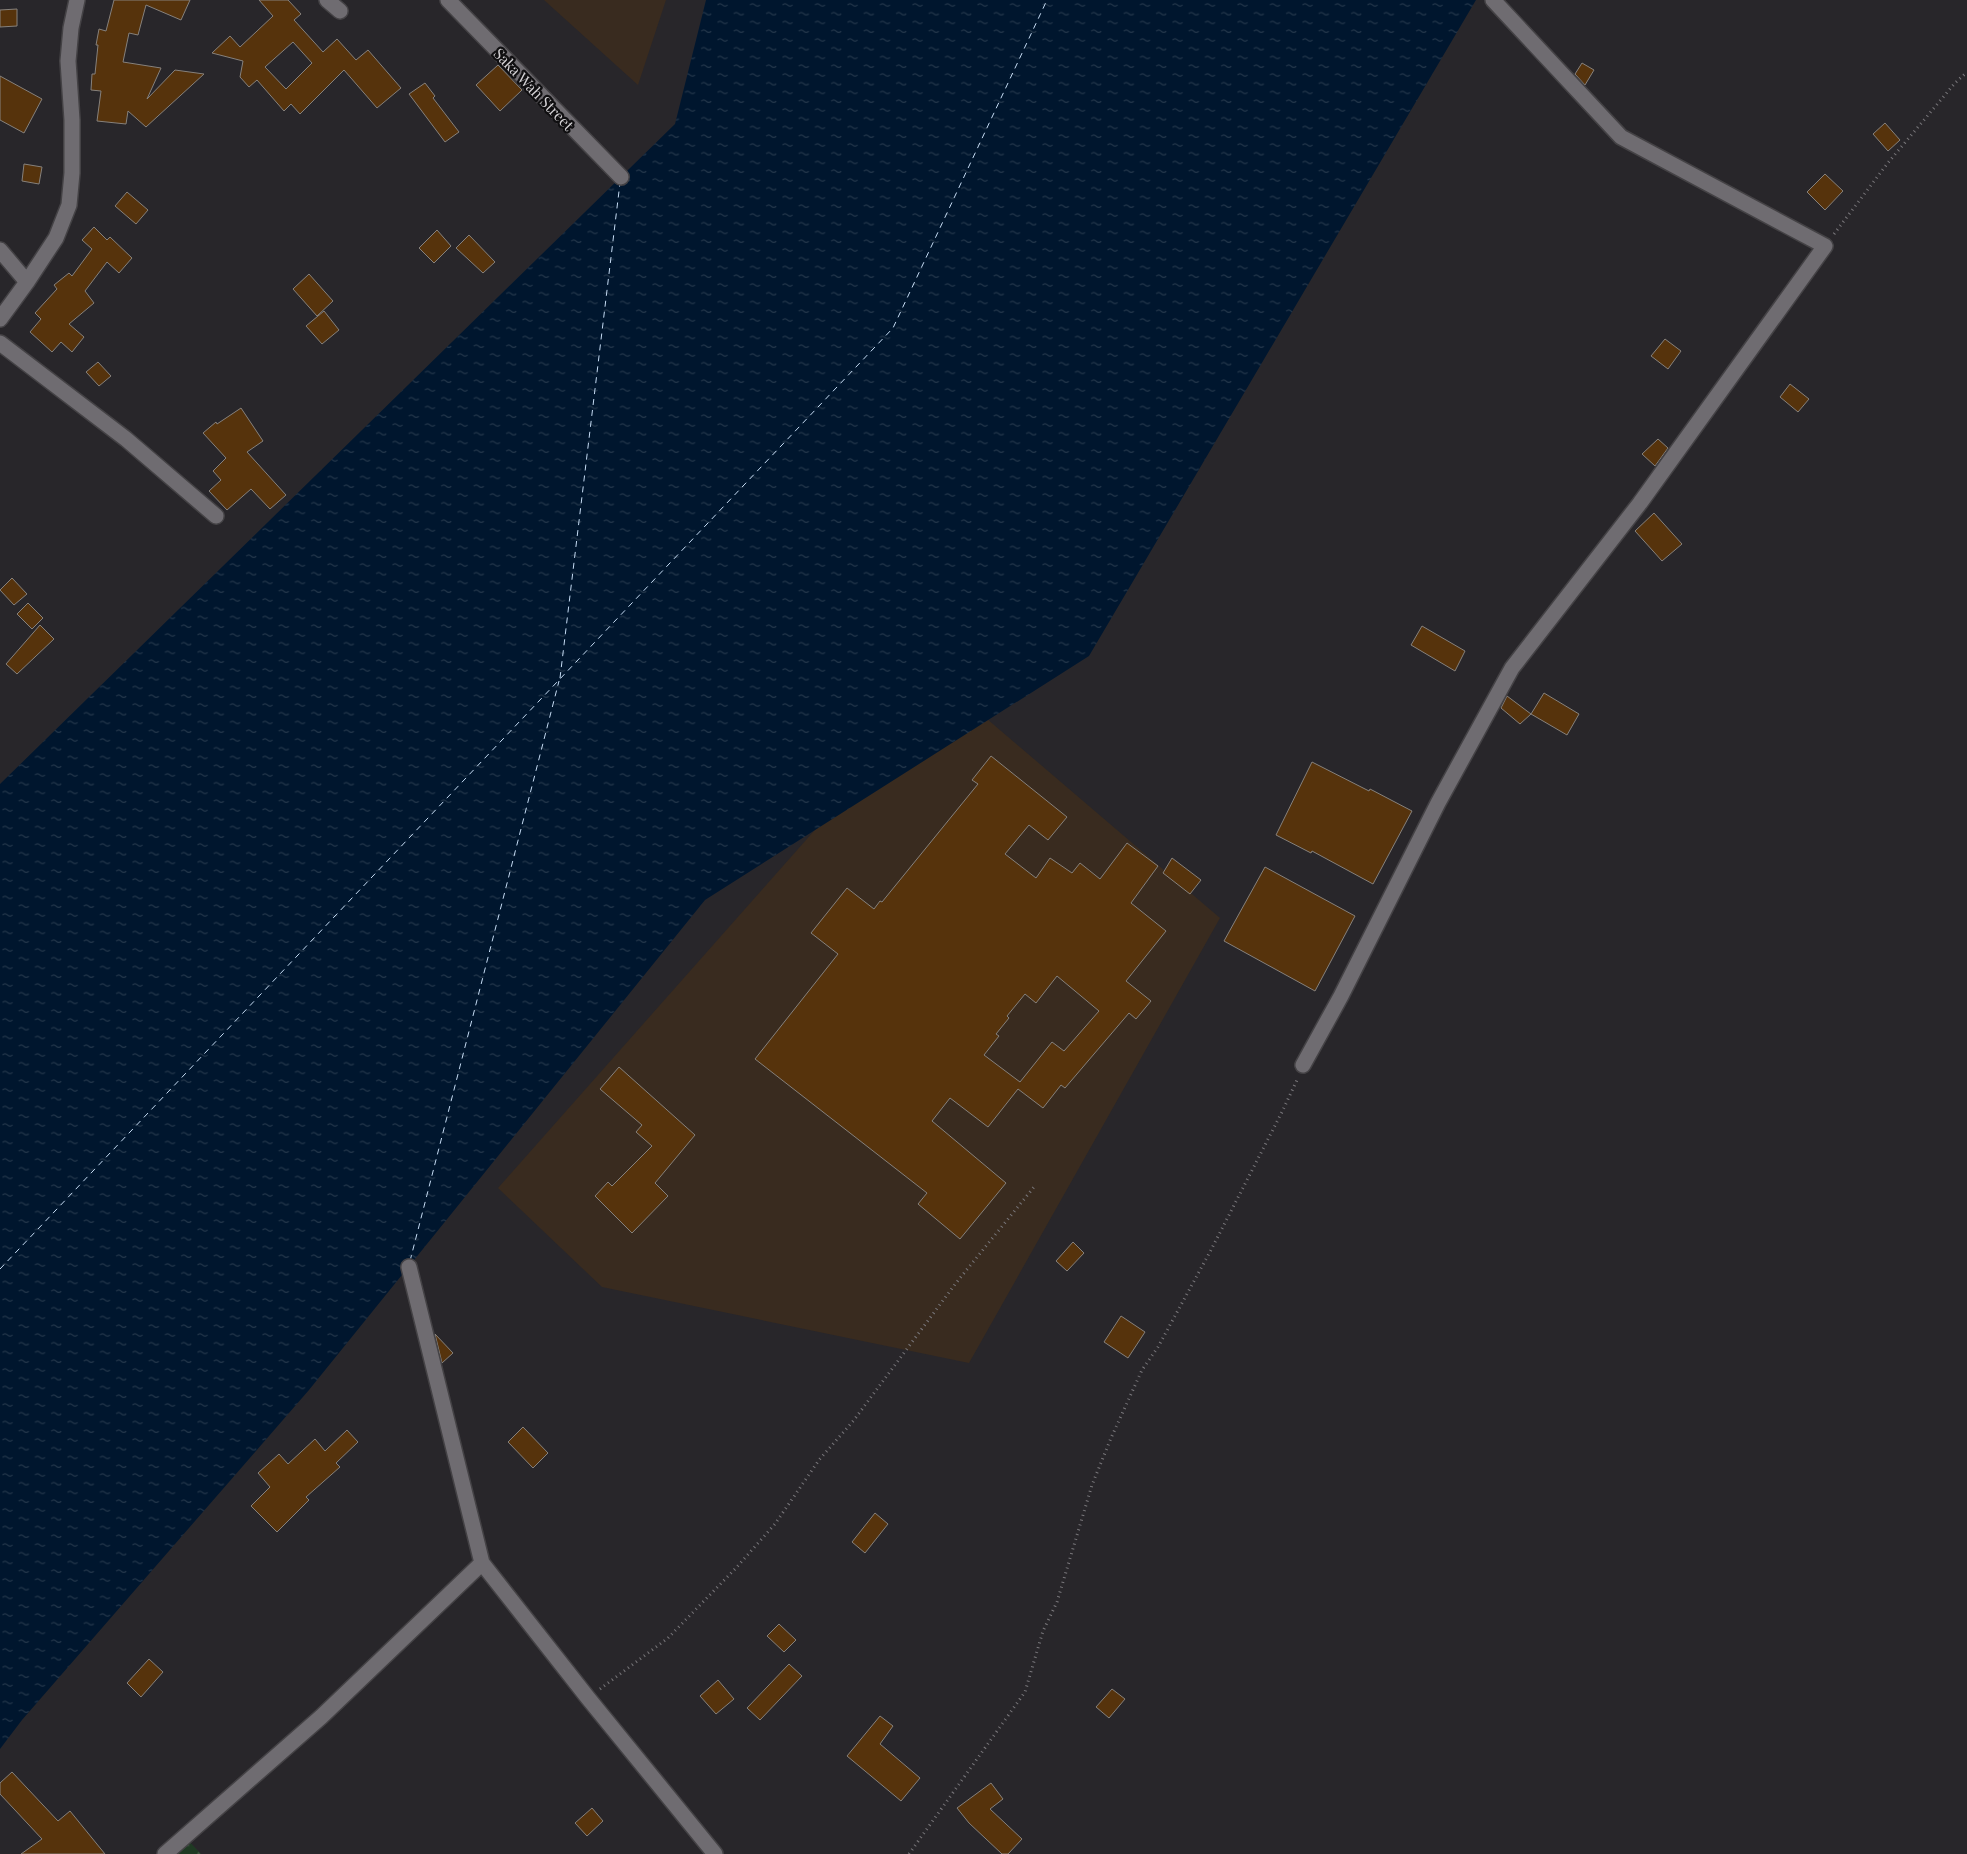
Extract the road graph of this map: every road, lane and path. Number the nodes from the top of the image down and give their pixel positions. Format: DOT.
graph roads {
  1 [pos="77,0"];
  2 [pos="326,0"];
  3 [pos="448,0"];
  4 [pos="1493,0"];
  5 [pos="340,11"];
  6 [pos="1967,72"];
  7 [pos="621,177"];
  8 [pos="1825,246"];
  9 [pos="0,250"];
  10 [pos="27,282"];
  11 [pos="0,319"];
  12 [pos="0,343"];
  13 [pos="216,516"];
  14 [pos="1303,1065"];
  15 [pos="1034,1187"];
  16 [pos="409,1267"];
  17 [pos="482,1563"];
  18 [pos="588,1698"];
  19 [pos="165,1854"];
  20 [pos="715,1854"];
  21 [pos="909,1854"];
  1 -- 10 [label="street"];
  2 -- 5 [label="street"];
  3 -- 7 [label="street, Saka Wah Street"];
  4 -- 8 [label="street"];
  6 -- 8 [label="path"];
  8 -- 14 [label="street"];
  9 -- 10 [label="street"];
  10 -- 11 [label="street"];
  12 -- 13 [label="street"];
  14 -- 21 [label="path"];
  15 -- 18 [label="path"];
  16 -- 17 [label="street"];
  17 -- 18 [label="street"];
  17 -- 19 [label="street"];
  18 -- 20 [label="street"];
}
